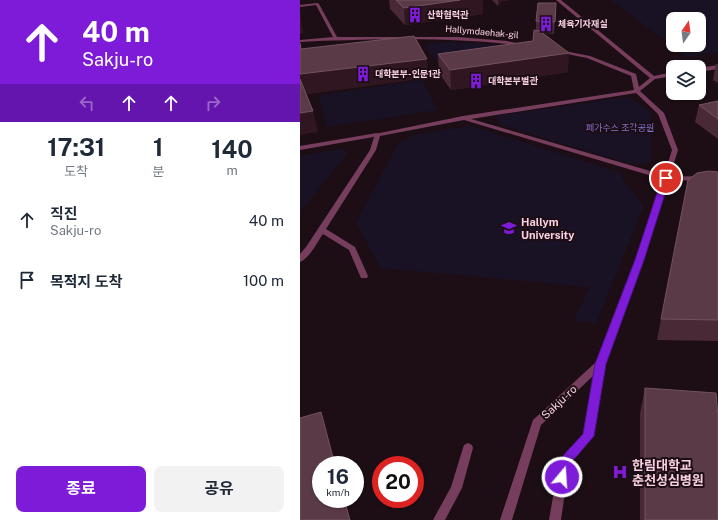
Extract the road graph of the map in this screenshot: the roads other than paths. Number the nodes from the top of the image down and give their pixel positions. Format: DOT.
graph roads {
  1 [pos="558,0"];
  2 [pos="300,6"];
  3 [pos="335,37"];
  4 [pos="300,41"];
  5 [pos="531,46"];
  6 [pos="552,49"];
  7 [pos="718,67"];
  8 [pos="706,69"];
  9 [pos="666,75"];
  10 [pos="653,78"];
  11 [pos="637,91"];
  12 [pos="463,118"];
  13 [pos="376,134"];
  14 [pos="300,148"];
  15 [pos="666,178"];
  16 [pos="718,179"];
  17 [pos="321,229"];
  18 [pos="300,258"];
  19 [pos="364,276"];
  20 [pos="600,364"];
  21 [pos="468,448"];
  22 [pos="439,520"];
  23 [pos="506,520"];
  24 [pos="555,520"];
  1 -- 10 [label="street"];
  2 -- 3 [label="street"];
  3 -- 4 [label="street, Hallymdaehak-gil"];
  3 -- 5 [label="street, Hallymdaehak-gil"];
  6 -- 11 [label="street"];
  7 -- 8 [label="street"];
  9 -- 10 [label="street"];
  10 -- 11 [label="street"];
  11 -- 12 [label="street"];
  11 -- 15 [label="street, Sakju-ro"];
  12 -- 13 [label="street"];
  12 -- 15 [label="street"];
  13 -- 14 [label="street"];
  13 -- 17 [label="street"];
  15 -- 16 [label="street"];
  15 -- 20 [label="street, Sakju-ro"];
  17 -- 18 [label="street"];
  17 -- 19 [label="street"];
  20 -- 23 [label="street, Sakju-ro"];
  20 -- 24 [label="street"];
  21 -- 22 [label="street"];
}
